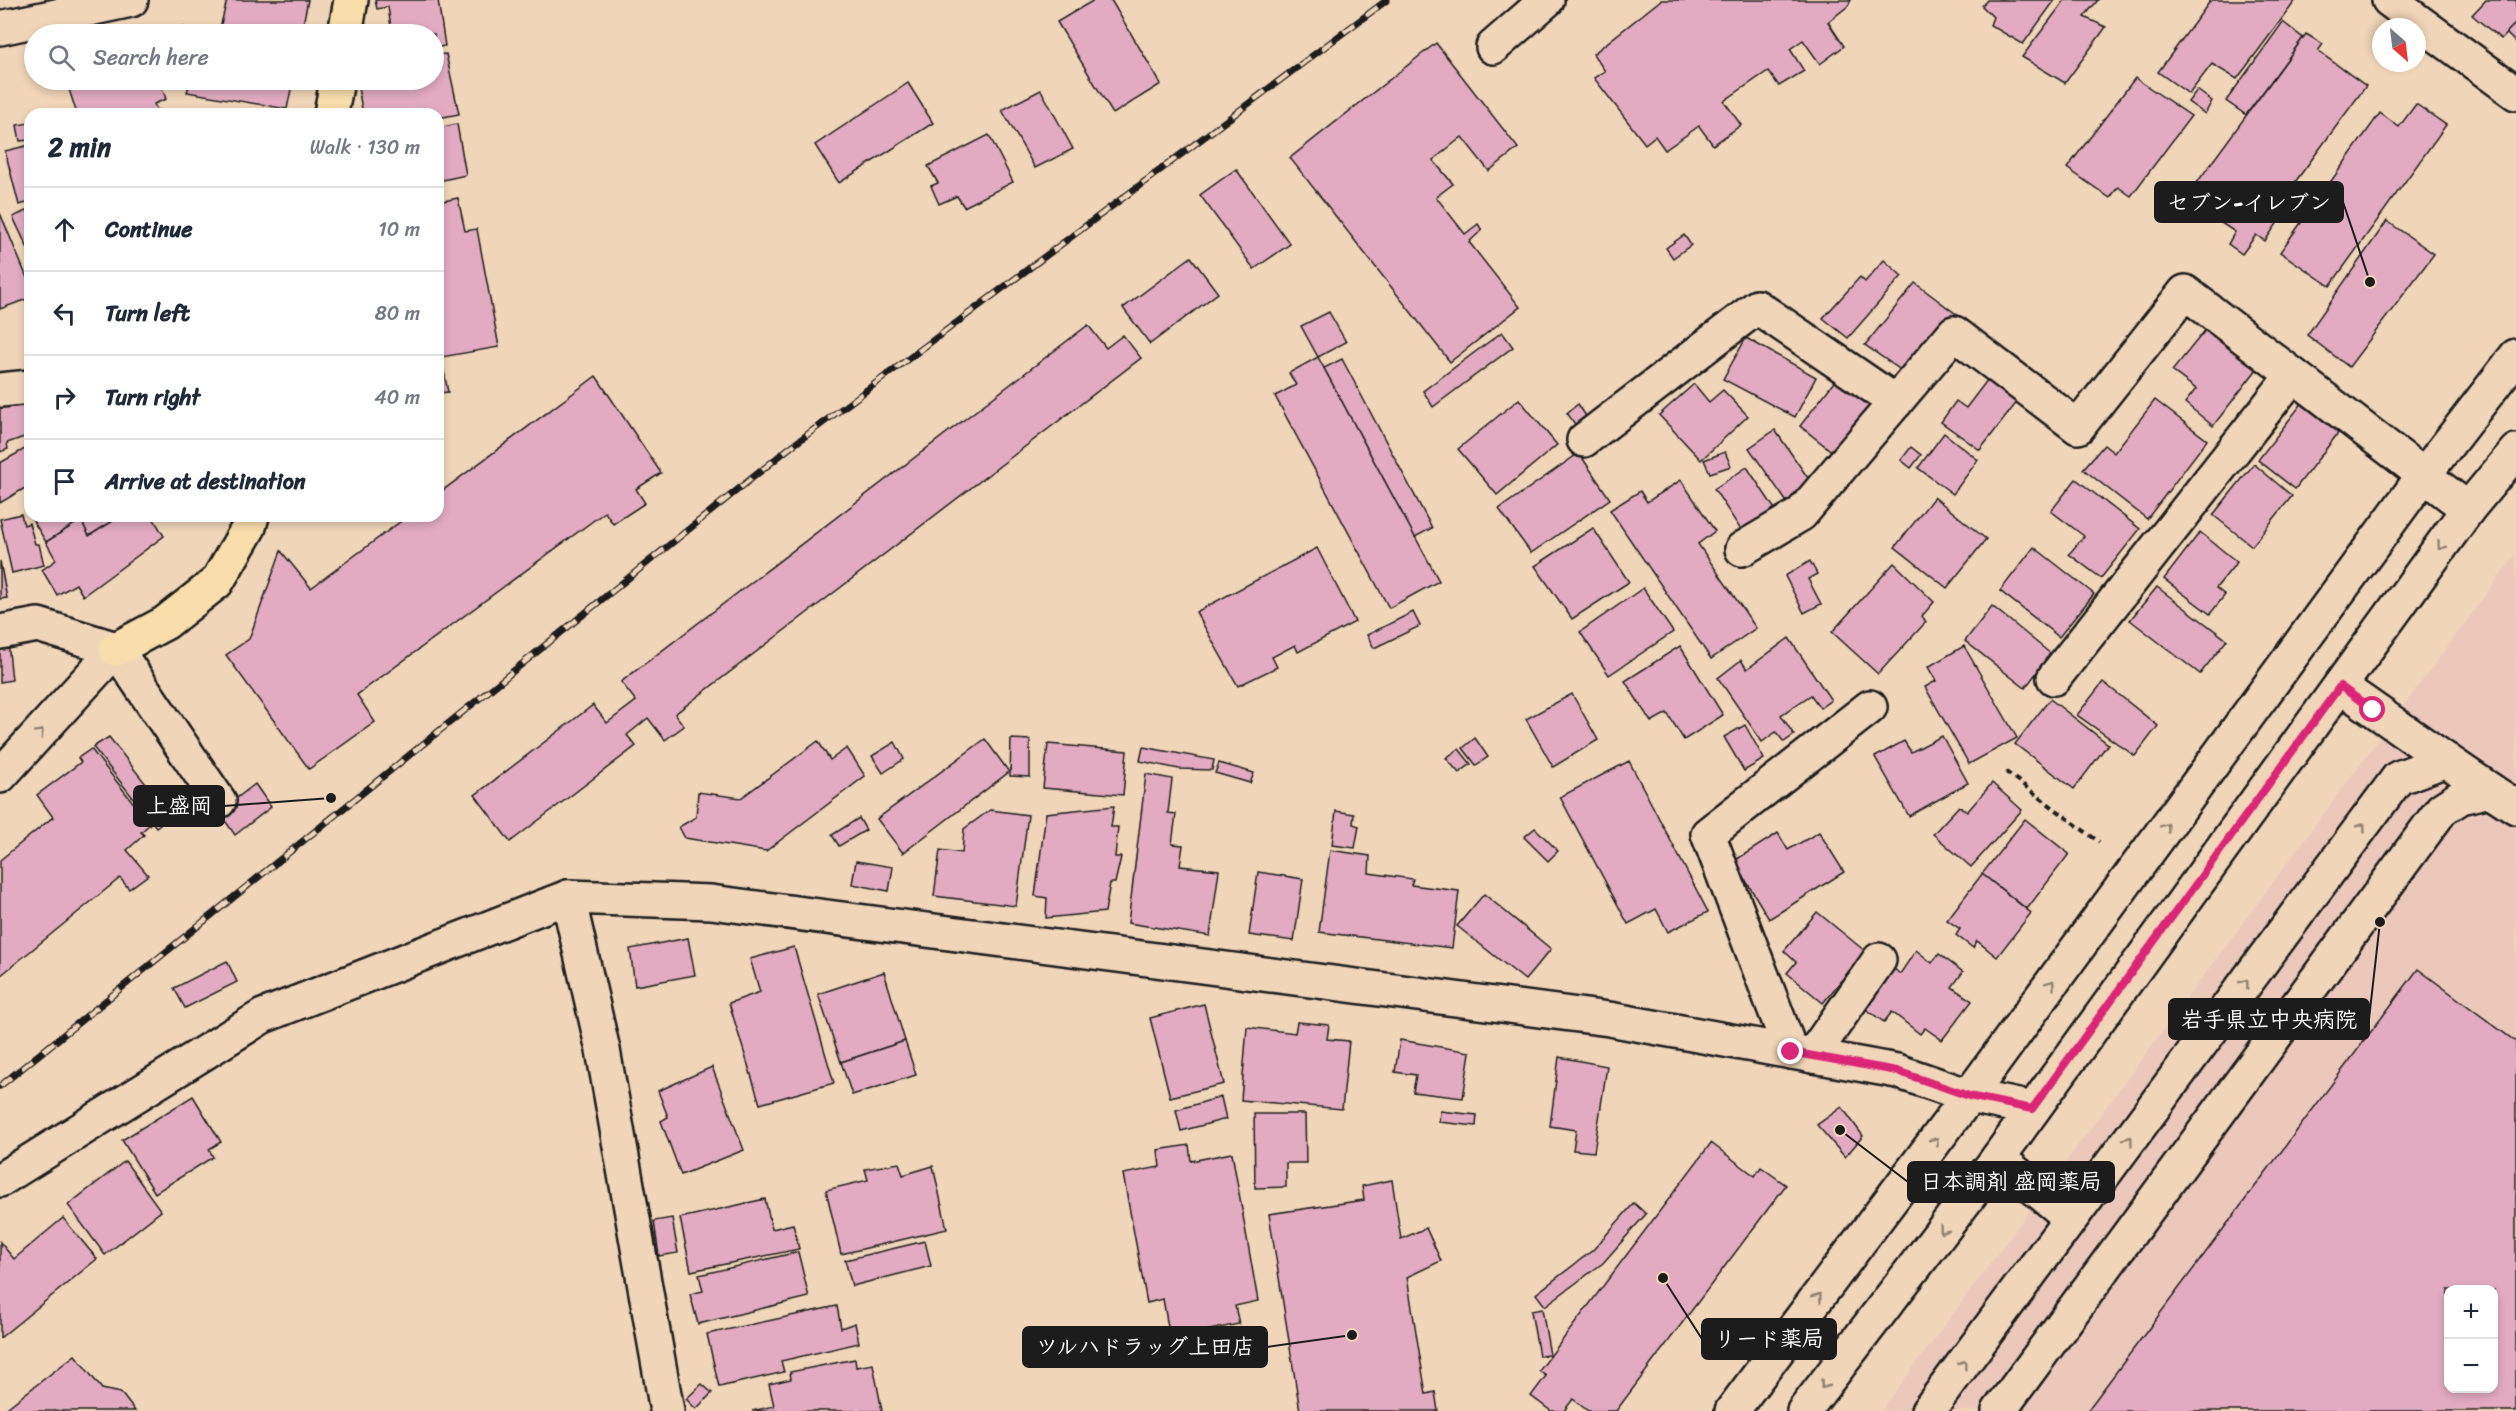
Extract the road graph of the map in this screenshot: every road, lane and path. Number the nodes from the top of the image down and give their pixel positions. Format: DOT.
graph roads {
  1 [pos="131,0"];
  2 [pos="351,0"];
  3 [pos="1547,0"];
  4 [pos="2389,0"];
  5 [pos="347,24"];
  6 [pos="0,28"];
  7 [pos="1493,47"];
  8 [pos="335,90"];
  9 [pos="2516,93"];
  10 [pos="332,108"];
  11 [pos="2516,356"];
  12 [pos="2293,375"];
  13 [pos="24,388"];
  14 [pos="0,390"];
  15 [pos="1896,402"];
  16 [pos="1584,440"];
  17 [pos="2516,451"];
  18 [pos="2424,475"];
  19 [pos="2468,509"];
  20 [pos="245,522"];
  21 [pos="1742,549"];
  22 [pos="0,632"];
  23 [pos="116,649"];
  24 [pos="2054,678"];
  25 [pos="2340,686"];
  26 [pos="1869,707"];
  27 [pos="2446,760"];
  28 [pos="2006,772"];
  29 [pos="0,776"];
  30 [pos="2503,798"];
  31 [pos="219,801"];
  32 [pos="2099,842"];
  33 [pos="568,897"];
  34 [pos="1880,960"];
  35 [pos="1802,1054"];
  36 [pos="1969,1096"];
  37 [pos="2032,1109"];
  38 [pos="1998,1158"];
  39 [pos="0,1180"];
  40 [pos="2071,1218"];
  41 [pos="666,1411"];
  42 [pos="1732,1411"];
  43 [pos="1804,1411"];
  44 [pos="1928,1411"];
  45 [pos="1999,1411"];
  1 -- 6 [label="street"];
  2 -- 5 [label="main road"];
  3 -- 7 [label="street"];
  4 -- 9 [label="street"];
  8 -- 10 [label="main road"];
  11 -- 18 [label="street"];
  12 -- 15 [label="street"];
  12 -- 18 [label="street"];
  12 -- 24 [label="street"];
  13 -- 14 [label="street"];
  15 -- 16 [label="street"];
  15 -- 21 [label="street"];
  17 -- 19 [label="street"];
  18 -- 19 [label="street"];
  36 -- 18 [label="street, one-way"];
  19 -- 25 [label="street, one-way"];
  20 -- 23 [label="main road"];
  22 -- 23 [label="street"];
  29 -- 23 [label="street, one-way"];
  23 -- 31 [label="street"];
  25 -- 27 [label="street"];
  25 -- 37 [label="street"];
  26 -- 35 [label="street"];
  27 -- 30 [label="street"];
  40 -- 27 [label="street, one-way"];
  28 -- 32 [label="path"];
  30 -- 45 [label="street"];
  33 -- 35 [label="street"];
  33 -- 39 [label="street"];
  33 -- 41 [label="street"];
  34 -- 35 [label="street"];
  35 -- 36 [label="street"];
  36 -- 37 [label="street"];
  42 -- 36 [label="street, one-way"];
  37 -- 38 [label="street"];
  38 -- 40 [label="street"];
  38 -- 43 [label="street, one-way"];
  44 -- 40 [label="street, one-way"];
}
